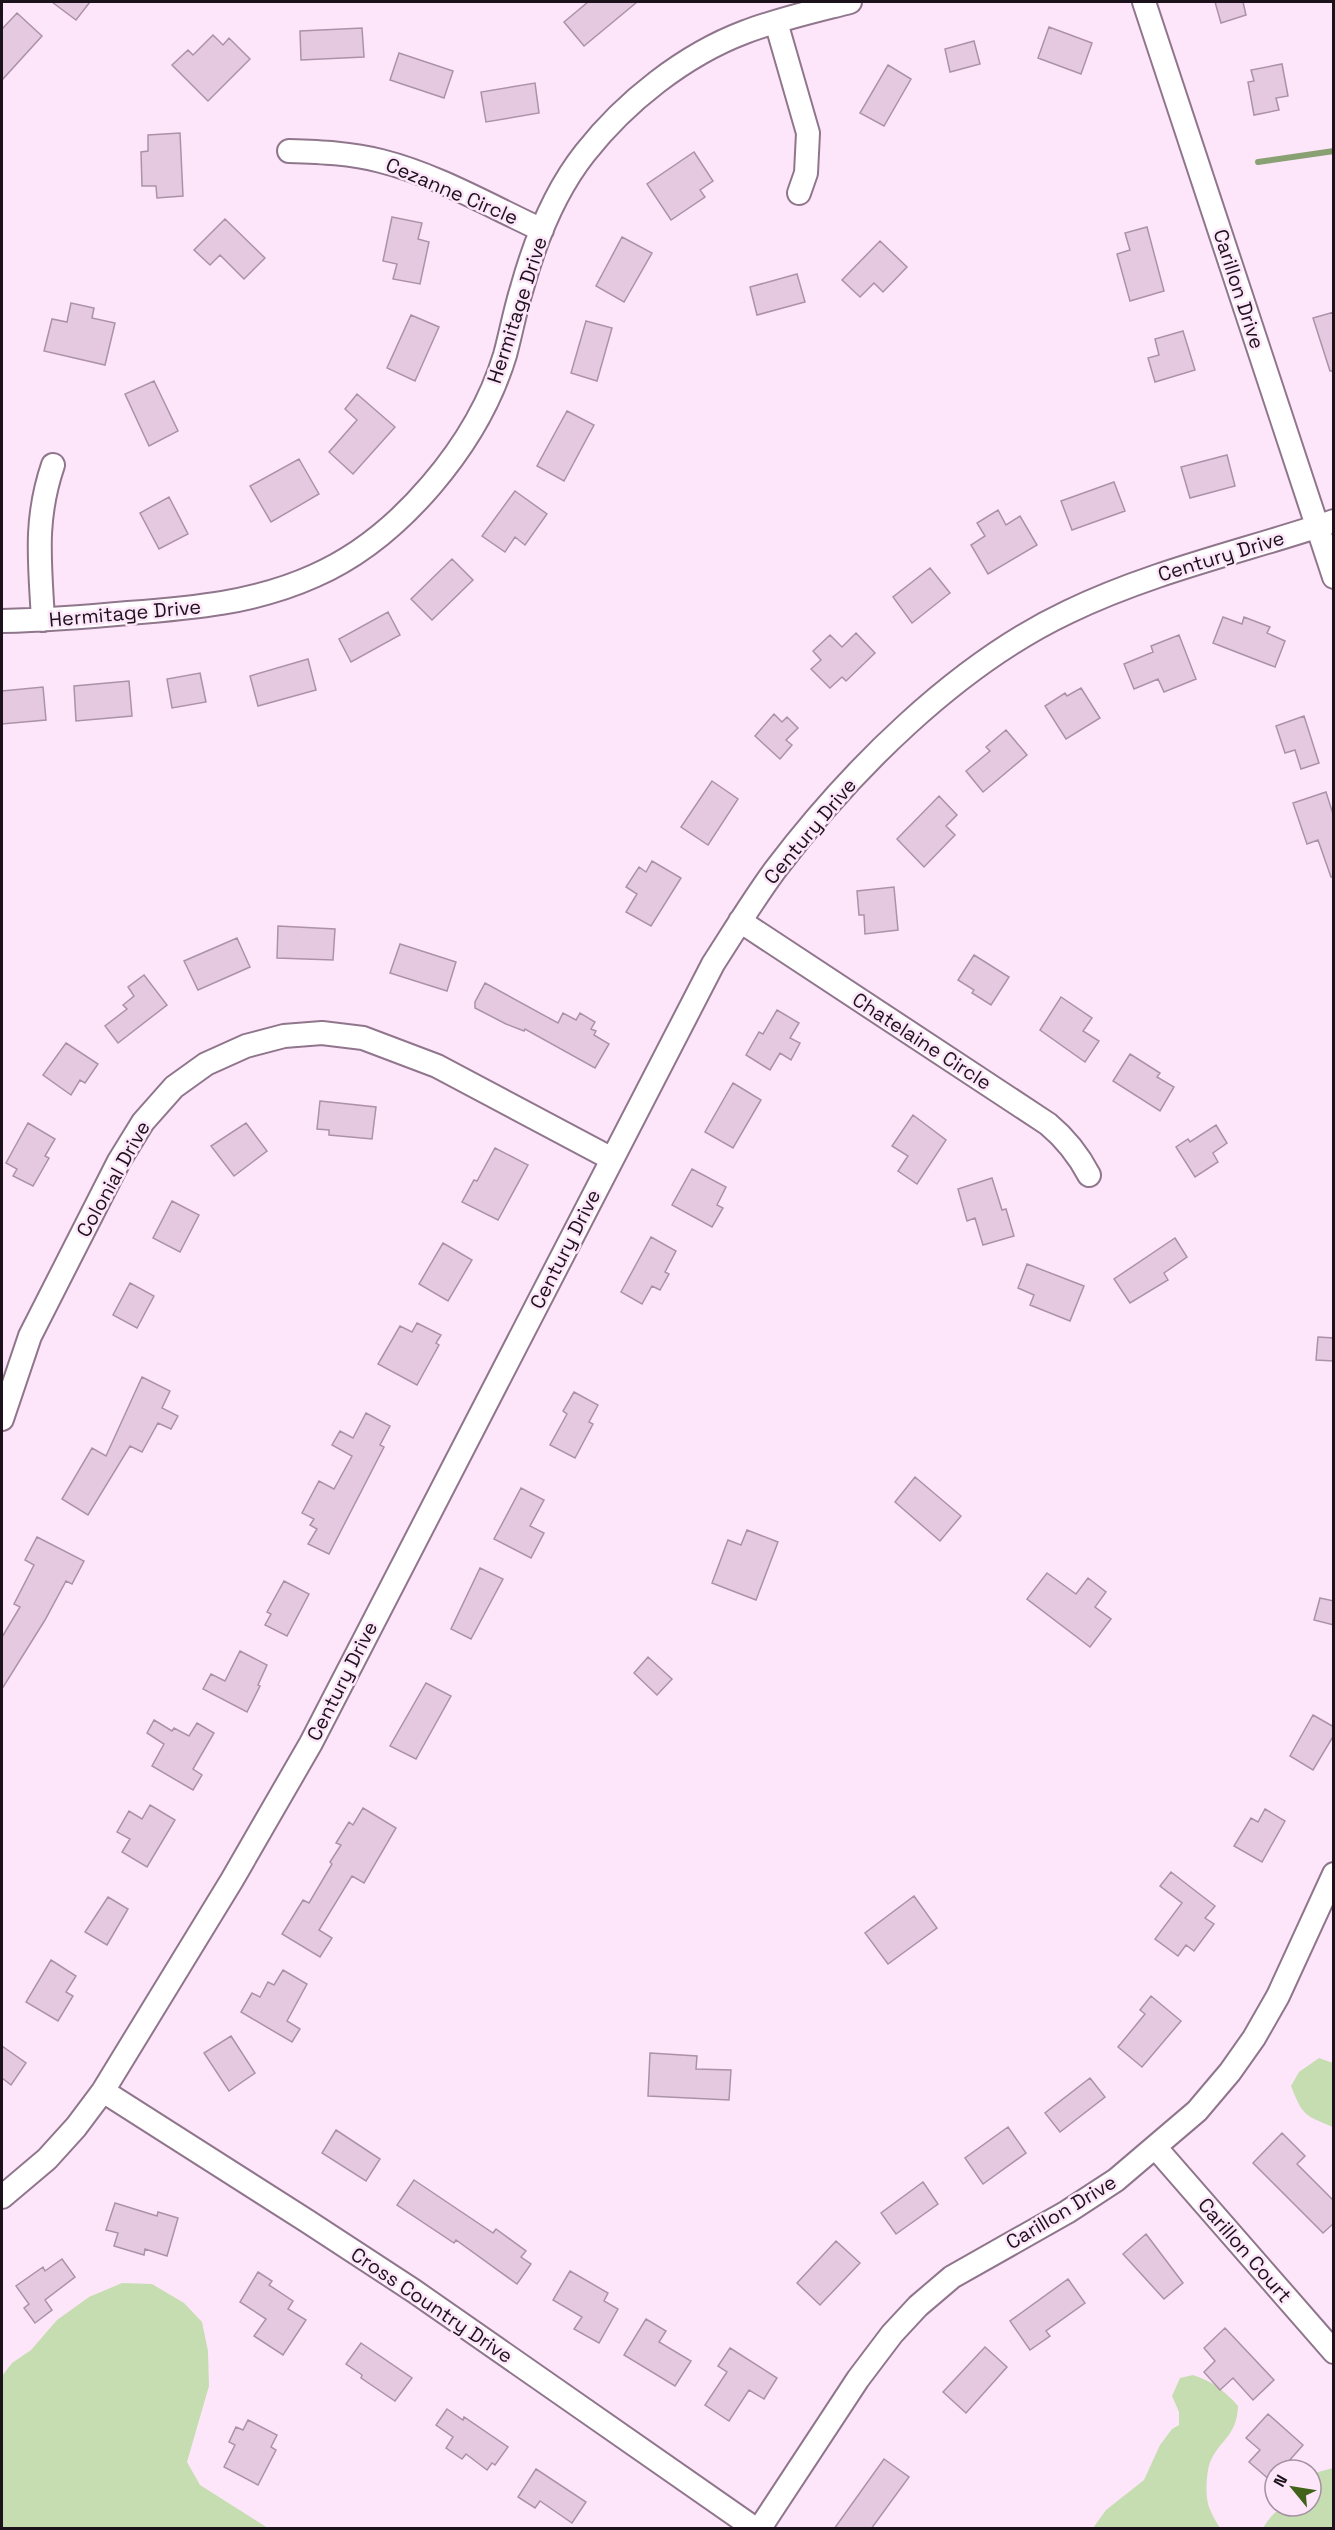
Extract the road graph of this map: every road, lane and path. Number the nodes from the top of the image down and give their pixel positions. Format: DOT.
graph roads {
  1 [pos="850,2"];
  2 [pos="1144,2"];
  3 [pos="776,22"];
  4 [pos="289,151"];
  5 [pos="799,193"];
  6 [pos="542,230"];
  7 [pos="52,465"];
  8 [pos="1325,523"];
  9 [pos="1334,577"];
  10 [pos="43,620"];
  11 [pos="2,621"];
  12 [pos="740,921"];
  13 [pos="612,1159"];
  14 [pos="1089,1175"];
  15 [pos="2,1419"];
  16 [pos="1334,1874"];
  17 [pos="103,2091"];
  18 [pos="1156,2148"];
  19 [pos="2,2197"];
  20 [pos="1334,2352"];
  21 [pos="754,2529"];
  22 [pos="759,2529"];
  1 -- 3 [label="street, Hermitage Drive"];
  2 -- 8 [label="street, Carillon Drive"];
  3 -- 5 [label="street"];
  3 -- 6 [label="street, Hermitage Drive"];
  4 -- 6 [label="street, Cezanne Circle"];
  6 -- 10 [label="street, Hermitage Drive"];
  7 -- 10 [label="street"];
  8 -- 9 [label="street, Carillon Drive"];
  8 -- 12 [label="street, Century Drive"];
  10 -- 11 [label="street, Hermitage Drive"];
  12 -- 13 [label="street, Century Drive"];
  12 -- 14 [label="street, Chatelaine Circle"];
  13 -- 15 [label="street, Colonial Drive"];
  13 -- 17 [label="street, Century Drive"];
  16 -- 18 [label="street, Carillon Drive"];
  17 -- 19 [label="street, Century Drive"];
  17 -- 21 [label="street, Cross Country Drive"];
  18 -- 20 [label="street, Carillon Court"];
  18 -- 22 [label="street, Carillon Drive"];
}
